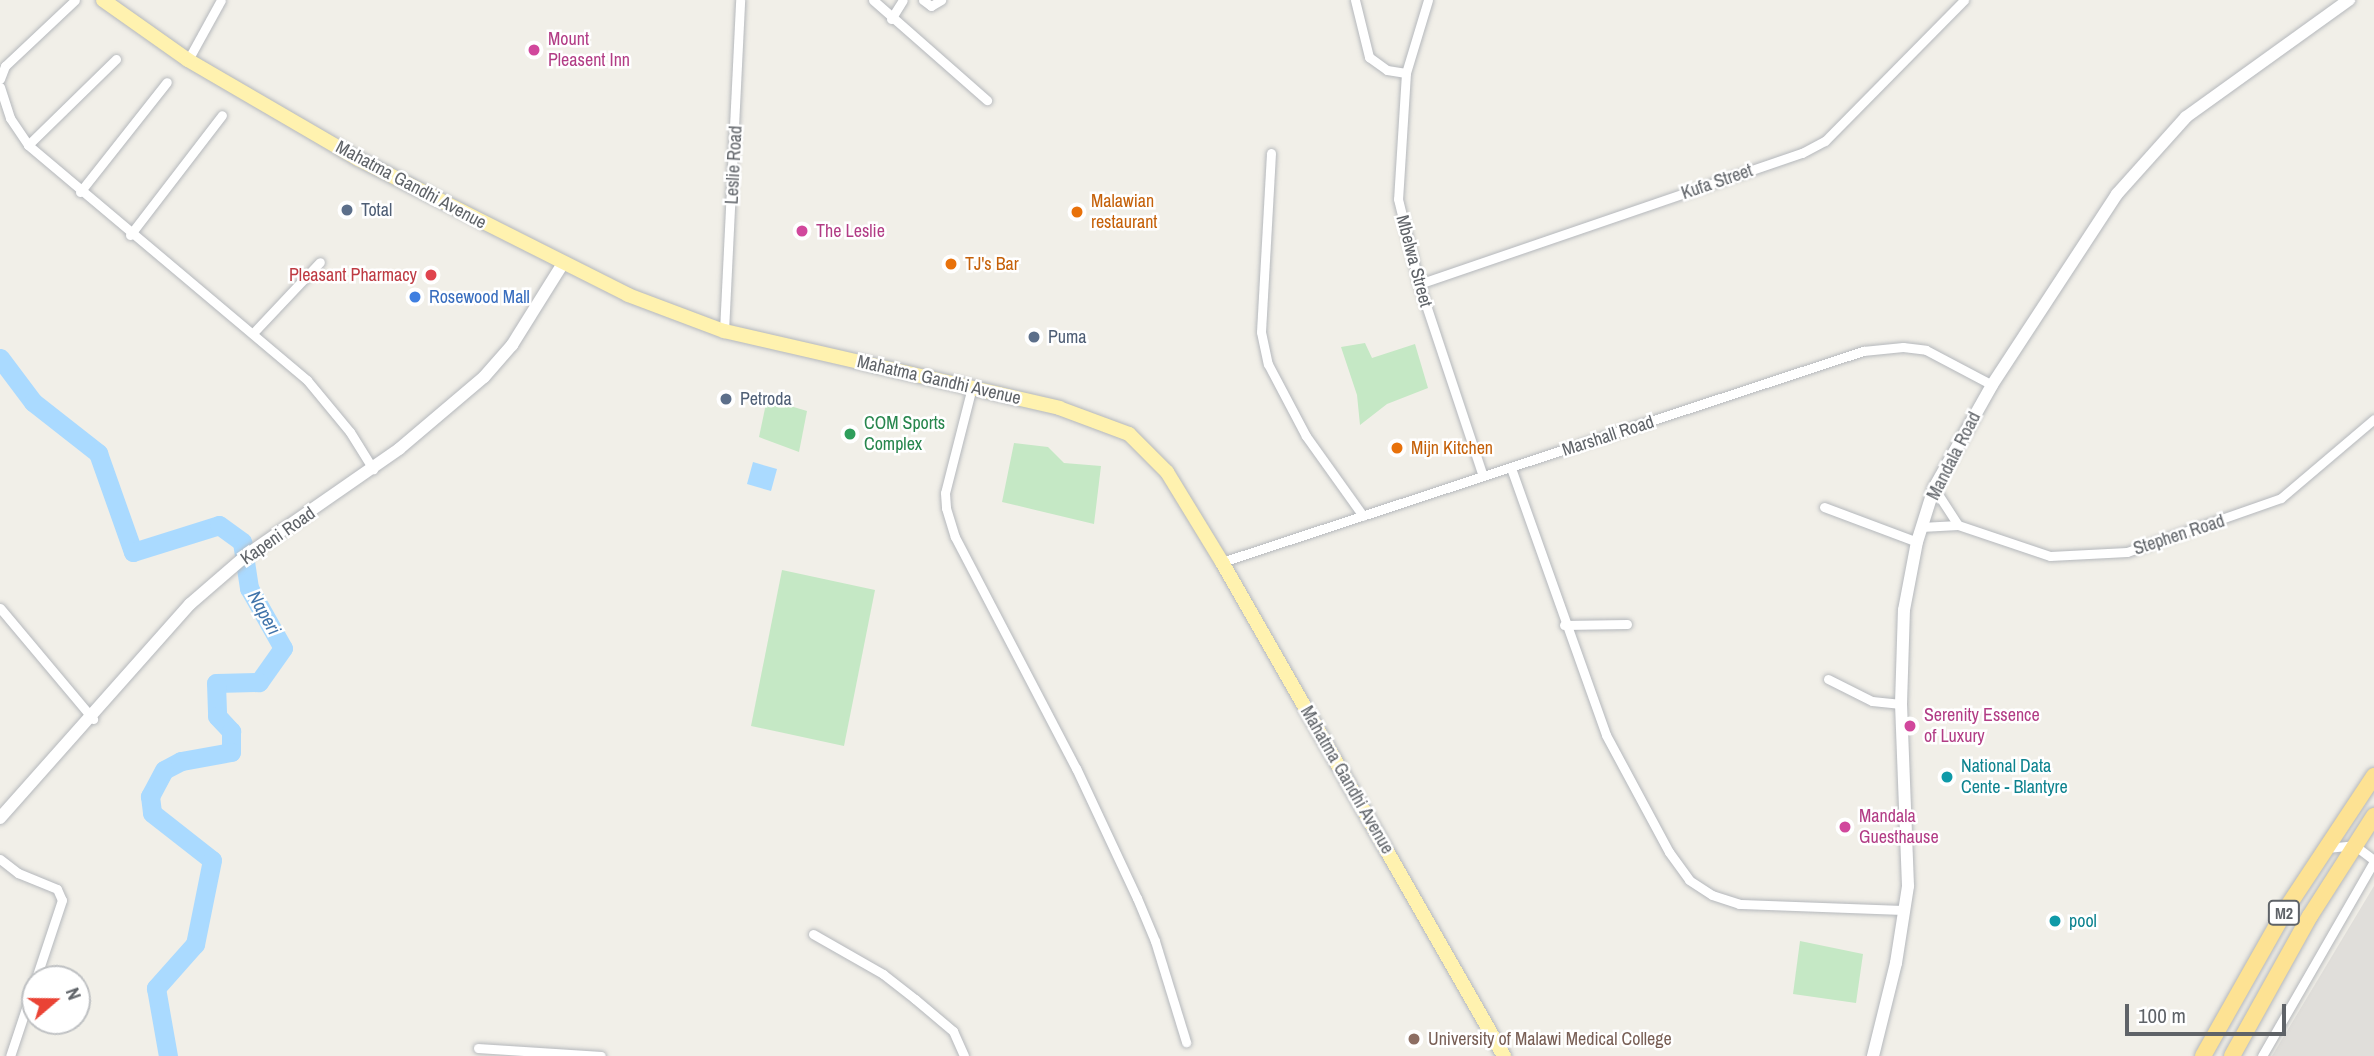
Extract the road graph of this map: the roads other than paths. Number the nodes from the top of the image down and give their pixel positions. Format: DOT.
graph roads {
  1 [pos="75,0"];
  2 [pos="103,0"];
  3 [pos="221,0"];
  4 [pos="740,0"];
  5 [pos="873,0"];
  6 [pos="903,0"];
  7 [pos="923,0"];
  8 [pos="941,0"];
  9 [pos="1355,0"];
  10 [pos="1428,0"];
  11 [pos="1964,0"];
  12 [pos="2349,0"];
  13 [pos="891,19"];
  14 [pos="116,59"];
  15 [pos="188,60"];
  16 [pos="1406,72"];
  17 [pos="0,79"];
  18 [pos="167,82"];
  19 [pos="0,87"];
  20 [pos="987,100"];
  21 [pos="222,115"];
  22 [pos="28,145"];
  23 [pos="1271,153"];
  24 [pos="80,192"];
  25 [pos="130,235"];
  26 [pos="320,262"];
  27 [pos="562,265"];
  28 [pos="1419,284"];
  29 [pos="724,331"];
  30 [pos="254,332"];
  31 [pos="1992,385"];
  32 [pos="972,387"];
  33 [pos="2374,419"];
  34 [pos="1511,468"];
  35 [pos="373,469"];
  36 [pos="1483,476"];
  37 [pos="1934,488"];
  38 [pos="1824,507"];
  39 [pos="1363,516"];
  40 [pos="1958,525"];
  41 [pos="1921,527"];
  42 [pos="1917,542"];
  43 [pos="1222,562"];
  44 [pos="0,608"];
  45 [pos="1627,624"];
  46 [pos="1564,625"];
  47 [pos="1828,679"];
  48 [pos="1900,704"];
  49 [pos="93,719"];
  50 [pos="2374,776"];
  51 [pos="2374,816"];
  52 [pos="0,818"];
  53 [pos="2354,845"];
  54 [pos="2325,849"];
  55 [pos="0,859"];
  56 [pos="2374,860"];
  57 [pos="1905,910"];
  58 [pos="813,934"];
  59 [pos="1185,1042"];
  60 [pos="478,1048"];
  61 [pos="10,1056"];
  62 [pos="601,1056"];
  63 [pos="964,1056"];
  64 [pos="1504,1056"];
  65 [pos="1873,1056"];
  66 [pos="2203,1056"];
  67 [pos="2232,1056"];
  68 [pos="2262,1056"];
  1 -- 17 [label="street"];
  2 -- 15 [label="main road, Mahatma Gandhi Avenue"];
  3 -- 15 [label="street"];
  4 -- 29 [label="street, Leslie Road"];
  5 -- 13 [label="street"];
  6 -- 13 [label="street"];
  7 -- 8 [label="street"];
  9 -- 16 [label="street"];
  10 -- 16 [label="street, Mbelwa Street"];
  11 -- 28 [label="street, Kufa Street"];
  12 -- 31 [label="street, Mandala Road"];
  13 -- 20 [label="street"];
  14 -- 22 [label="street"];
  15 -- 27 [label="main road, Mahatma Gandhi Avenue"];
  16 -- 28 [label="street, Mbelwa Street"];
  18 -- 24 [label="street"];
  19 -- 22 [label="street"];
  21 -- 25 [label="street"];
  22 -- 24 [label="street"];
  23 -- 39 [label="street"];
  24 -- 25 [label="street"];
  25 -- 30 [label="street"];
  26 -- 30 [label="street"];
  27 -- 29 [label="main road, Mahatma Gandhi Avenue"];
  27 -- 35 [label="street, Kapeni Road"];
  28 -- 36 [label="street, Mbelwa Street"];
  29 -- 32 [label="main road, Mahatma Gandhi Avenue"];
  30 -- 35 [label="street"];
  31 -- 34 [label="street, Marshall Road"];
  31 -- 37 [label="street, Mandala Road"];
  32 -- 43 [label="main road, Mahatma Gandhi Avenue"];
  32 -- 59 [label="street"];
  33 -- 40 [label="street, Stephen Road"];
  34 -- 36 [label="street, Marshall Road"];
  34 -- 46 [label="street"];
  35 -- 49 [label="street, Kapeni Road"];
  36 -- 39 [label="street, Marshall Road"];
  37 -- 40 [label="street"];
  37 -- 41 [label="street, Mandala Road"];
  38 -- 42 [label="street"];
  39 -- 43 [label="street, Marshall Road"];
  40 -- 41 [label="street, Stephen Road"];
  41 -- 42 [label="street, Mandala Road"];
  42 -- 48 [label="street, Mandala Road"];
  43 -- 64 [label="main road, Mahatma Gandhi Avenue"];
  44 -- 49 [label="street"];
  45 -- 46 [label="street"];
  46 -- 57 [label="street"];
  47 -- 48 [label="street"];
  48 -- 57 [label="street, Mandala Road"];
  49 -- 52 [label="street, Kapeni Road"];
  50 -- 54 [label="highway, M2"];
  51 -- 53 [label="highway, M2"];
  53 -- 54 [label="street"];
  53 -- 56 [label="street"];
  53 -- 67 [label="highway, M2"];
  54 -- 66 [label="highway, M2"];
  55 -- 61 [label="street"];
  56 -- 68 [label="street"];
  57 -- 65 [label="street, Mandala Road"];
  58 -- 63 [label="street"];
  60 -- 62 [label="street"];
}
